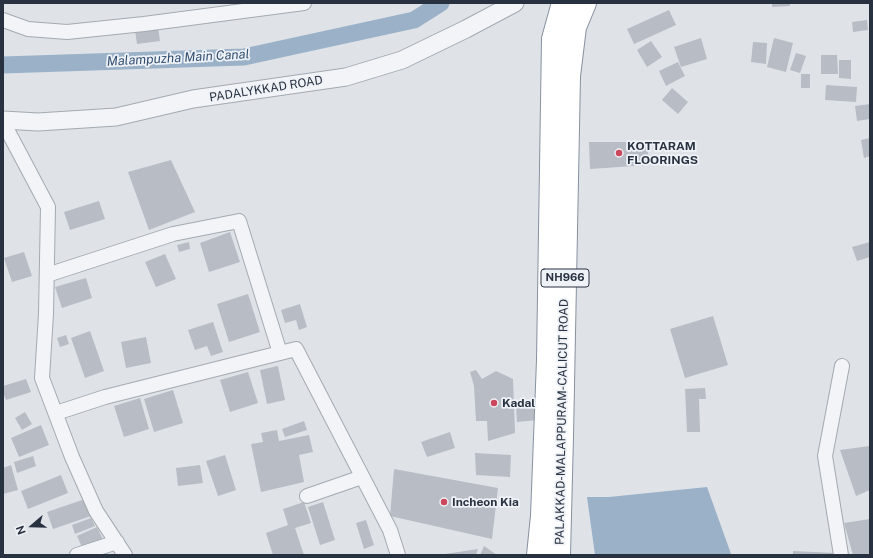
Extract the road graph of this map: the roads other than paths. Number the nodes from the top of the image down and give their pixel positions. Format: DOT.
graph roads {
  1 [pos="304,3"];
  2 [pos="515,3"];
  3 [pos="563,3"];
  4 [pos="584,3"];
  5 [pos="3,20"];
  6 [pos="3,121"];
  7 [pos="47,275"];
  8 [pos="280,353"];
  9 [pos="842,366"];
  10 [pos="56,413"];
  11 [pos="362,477"];
  12 [pos="308,496"];
  13 [pos="117,542"];
  14 [pos="77,555"];
  15 [pos="126,555"];
  16 [pos="398,555"];
  17 [pos="538,555"];
  18 [pos="558,555"];
  19 [pos="841,555"];
  1 -- 5 [label="street"];
  2 -- 6 [label="street, PADALYKKAD ROAD"];
  3 -- 17 [label="highway, PALAKKAD-MALAPPURAM-CALICUT ROAD / NH966"];
  4 -- 18 [label="highway, PALAKKAD-MALAPPURAM-CALICUT ROAD / NH966"];
  6 -- 7 [label="street"];
  7 -- 8 [label="street"];
  7 -- 10 [label="street"];
  8 -- 10 [label="street"];
  8 -- 11 [label="street"];
  9 -- 19 [label="street"];
  10 -- 13 [label="street"];
  11 -- 12 [label="street"];
  11 -- 16 [label="street"];
  13 -- 14 [label="street"];
  13 -- 15 [label="street"];
}
